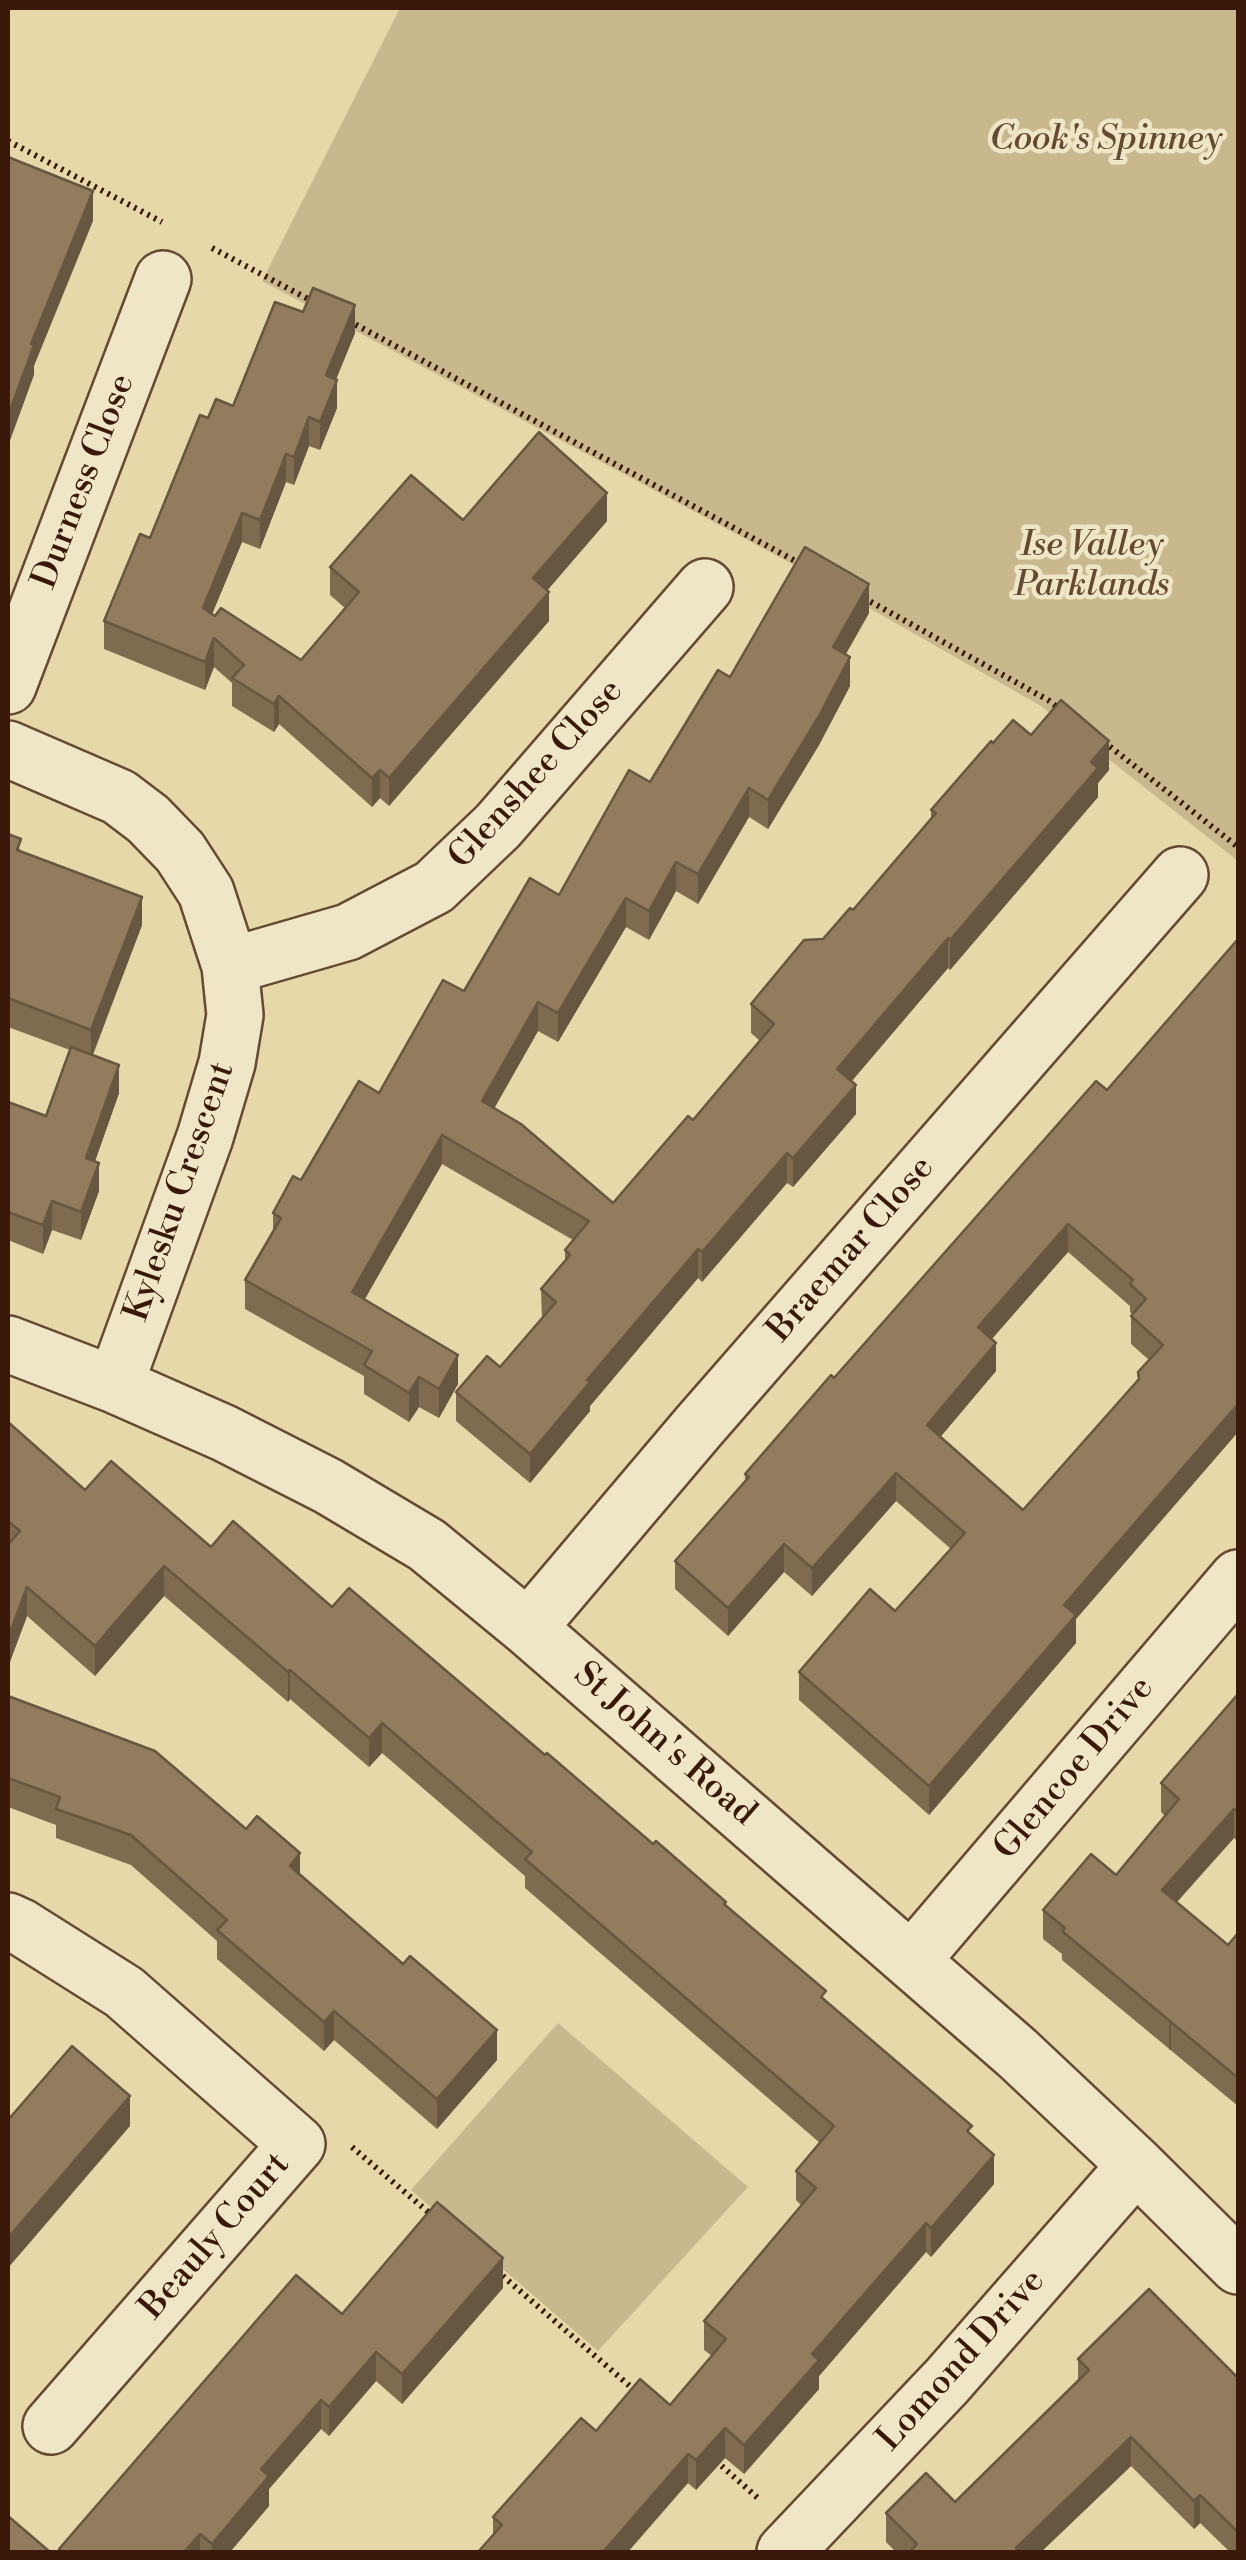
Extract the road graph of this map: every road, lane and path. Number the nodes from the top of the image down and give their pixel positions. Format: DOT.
graph roads {
  1 [pos="8,141"];
  2 [pos="168,225"];
  3 [pos="182,260"];
  4 [pos="320,306"];
  5 [pos="338,315"];
  6 [pos="810,569"];
  7 [pos="705,587"];
  8 [pos="859,596"];
  9 [pos="8,686"];
  10 [pos="1064,712"];
  11 [pos="1095,736"];
  12 [pos="8,749"];
  13 [pos="1238,847"];
  14 [pos="1180,875"];
  15 [pos="230,966"];
  16 [pos="8,1344"];
  17 [pos="115,1385"];
  18 [pos="1238,1578"];
  19 [pos="528,1628"];
  20 [pos="8,1921"];
  21 [pos="912,1960"];
  22 [pos="297,2144"];
  23 [pos="1136,2165"];
  24 [pos="444,2225"];
  25 [pos="488,2264"];
  26 [pos="1238,2266"];
  27 [pos="653,2406"];
  28 [pos="51,2426"];
  29 [pos="712,2458"];
  30 [pos="793,2544"];
  1 -- 2 [label="path"];
  3 -- 4 [label="path"];
  3 -- 9 [label="street, Durness Close"];
  5 -- 6 [label="path"];
  7 -- 15 [label="street, Glenshee Close"];
  8 -- 10 [label="path"];
  11 -- 13 [label="path"];
  12 -- 15 [label="street, Kylesku Crescent"];
  14 -- 19 [label="street, Braemar Close"];
  15 -- 17 [label="street, Kylesku Crescent"];
  16 -- 17 [label="street, St John's Road"];
  17 -- 19 [label="street, St John's Road"];
  18 -- 21 [label="street, Glencoe Drive"];
  19 -- 21 [label="street, St John's Road"];
  20 -- 22 [label="street, Beauly Court"];
  21 -- 23 [label="street, St John's Road"];
  22 -- 24 [label="path"];
  22 -- 28 [label="street, Beauly Court"];
  23 -- 26 [label="street, St John's Road"];
  23 -- 30 [label="street, Lomond Drive"];
  25 -- 27 [label="path"];
  29 -- 30 [label="path"];
}
